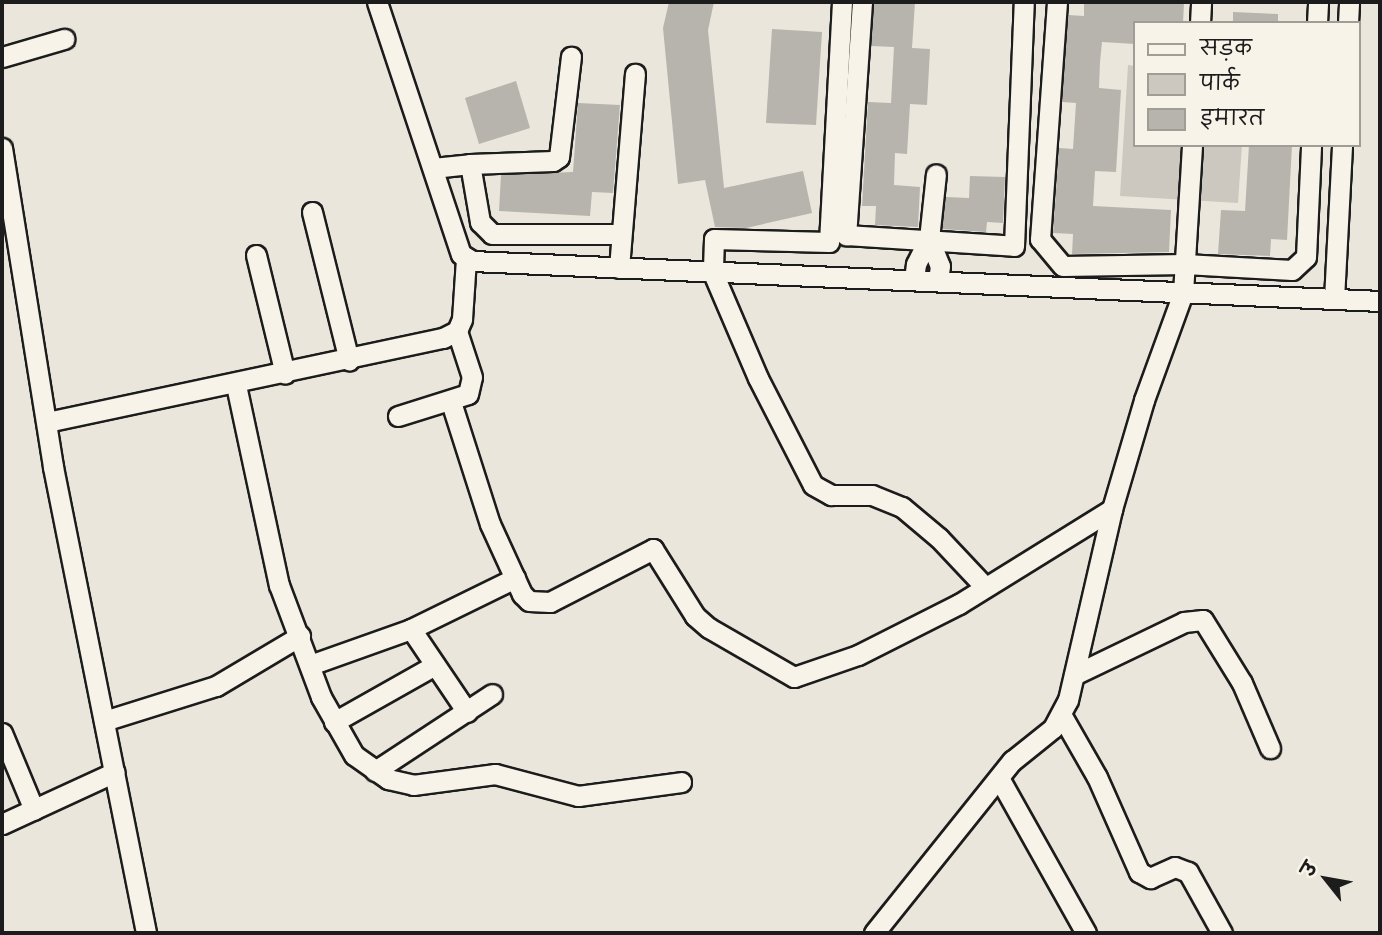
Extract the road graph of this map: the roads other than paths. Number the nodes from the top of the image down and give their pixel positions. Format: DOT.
graph roads {
  1 [pos="377,2"];
  2 [pos="842,2"];
  3 [pos="862,2"];
  4 [pos="1024,2"];
  5 [pos="1057,2"];
  6 [pos="1201,2"];
  7 [pos="1318,2"];
  8 [pos="1349,2"];
  9 [pos="1200,21"];
  10 [pos="1317,21"];
  11 [pos="1348,21"];
  12 [pos="64,39"];
  13 [pos="2,57"];
  14 [pos="570,57"];
  15 [pos="635,74"];
  16 [pos="1192,147"];
  17 [pos="1311,147"];
  18 [pos="1342,147"];
  19 [pos="2,148"];
  20 [pos="470,164"];
  21 [pos="433,168"];
  22 [pos="936,174"];
  23 [pos="312,212"];
  24 [pos="620,234"];
  25 [pos="929,239"];
  26 [pos="256,255"];
  27 [pos="466,259"];
  28 [pos="1185,264"];
  29 [pos="619,268"];
  30 [pos="713,273"];
  31 [pos="914,280"];
  32 [pos="938,281"];
  33 [pos="1183,292"];
  34 [pos="1334,299"];
  35 [pos="1380,301"];
  36 [pos="457,331"];
  37 [pos="349,360"];
  38 [pos="285,374"];
  39 [pos="236,386"];
  40 [pos="451,402"];
  41 [pos="398,416"];
  42 [pos="47,422"];
  43 [pos="1112,509"];
  44 [pos="515,578"];
  45 [pos="985,587"];
  46 [pos="411,629"];
  47 [pos="300,636"];
  48 [pos="310,665"];
  49 [pos="435,665"];
  50 [pos="1074,675"];
  51 [pos="492,694"];
  52 [pos="467,712"];
  53 [pos="1062,716"];
  54 [pos="104,721"];
  55 [pos="334,722"];
  56 [pos="2,733"];
  57 [pos="1270,748"];
  58 [pos="375,771"];
  59 [pos="115,772"];
  60 [pos="999,778"];
  61 [pos="681,782"];
  62 [pos="34,810"];
  63 [pos="2,824"];
  64 [pos="146,933"];
  65 [pos="876,933"];
  66 [pos="1086,933"];
  67 [pos="1222,933"];
  1 -- 21 [label="street"];
  2 -- 30 [label="street"];
  3 -- 25 [label="street"];
  4 -- 25 [label="street"];
  5 -- 28 [label="street"];
  6 -- 9 [label="street"];
  7 -- 10 [label="street"];
  8 -- 11 [label="street"];
  12 -- 13 [label="street"];
  14 -- 20 [label="street"];
  15 -- 24 [label="street"];
  16 -- 28 [label="street"];
  17 -- 28 [label="street"];
  18 -- 34 [label="street"];
  19 -- 42 [label="street"];
  20 -- 21 [label="street"];
  20 -- 24 [label="street"];
  21 -- 27 [label="street"];
  22 -- 25 [label="street"];
  23 -- 37 [label="street"];
  24 -- 29 [label="street"];
  25 -- 31 [label="street"];
  25 -- 32 [label="street"];
  26 -- 38 [label="street"];
  27 -- 29 [label="street"];
  27 -- 36 [label="street"];
  28 -- 33 [label="street"];
  29 -- 30 [label="street"];
  30 -- 31 [label="street"];
  30 -- 45 [label="street"];
  31 -- 32 [label="street"];
  32 -- 33 [label="street"];
  33 -- 34 [label="street"];
  33 -- 43 [label="street"];
  34 -- 35 [label="street"];
  36 -- 37 [label="street"];
  36 -- 40 [label="street"];
  37 -- 38 [label="street"];
  38 -- 39 [label="street"];
  39 -- 42 [label="street"];
  39 -- 47 [label="street"];
  40 -- 41 [label="street"];
  40 -- 44 [label="street"];
  42 -- 54 [label="street"];
  43 -- 45 [label="street"];
  43 -- 50 [label="street"];
  44 -- 45 [label="street"];
  44 -- 46 [label="street"];
  46 -- 48 [label="street"];
  46 -- 49 [label="street"];
  47 -- 48 [label="street"];
  47 -- 54 [label="street"];
  48 -- 55 [label="street"];
  49 -- 52 [label="street"];
  49 -- 55 [label="street"];
  50 -- 53 [label="street"];
  50 -- 57 [label="street"];
  51 -- 52 [label="street"];
  52 -- 58 [label="street"];
  53 -- 60 [label="street"];
  53 -- 67 [label="street"];
  54 -- 59 [label="street"];
  55 -- 58 [label="street"];
  56 -- 62 [label="street"];
  58 -- 61 [label="street"];
  59 -- 62 [label="street"];
  59 -- 64 [label="street"];
  60 -- 65 [label="street"];
  60 -- 66 [label="street"];
  62 -- 63 [label="street"];
}
